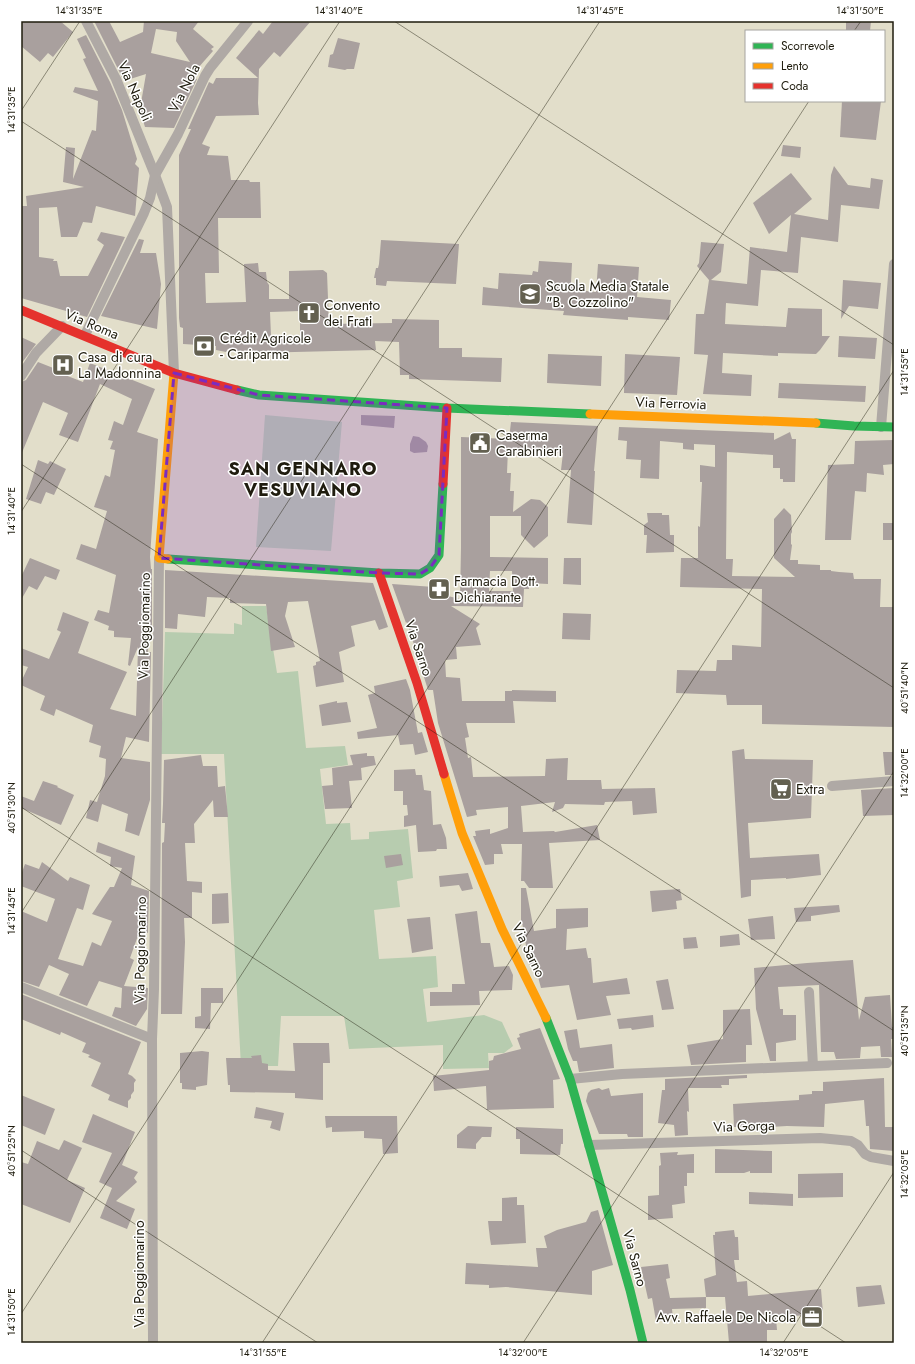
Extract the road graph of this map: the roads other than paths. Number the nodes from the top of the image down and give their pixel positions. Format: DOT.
graph roads {
  1 [pos="86,21"];
  2 [pos="248,21"];
  3 [pos="155,175"];
  4 [pos="894,264"];
  5 [pos="21,310"];
  6 [pos="62,326"];
  7 [pos="85,335"];
  8 [pos="174,373"];
  9 [pos="21,376"];
  10 [pos="446,408"];
  11 [pos="881,427"];
  12 [pos="894,427"];
  13 [pos="159,558"];
  14 [pos="379,573"];
  15 [pos="894,782"];
  16 [pos="832,786"];
  17 [pos="21,987"];
  18 [pos="809,992"];
  19 [pos="152,1039"];
  20 [pos="887,1063"];
  21 [pos="813,1066"];
  22 [pos="570,1079"];
  23 [pos="589,1145"];
  24 [pos="894,1161"];
  25 [pos="153,1343"];
  26 [pos="643,1343"];
  1 -- 3 [label="street, Via Napoli"];
  2 -- 3 [label="street, Via Nola"];
  3 -- 7 [label="street, Via Nola"];
  3 -- 8 [label="street, Via Napoli"];
  4 -- 11 [label="street"];
  5 -- 6 [label="main road, Via Roma"];
  6 -- 7 [label="main road, Via Roma"];
  6 -- 9 [label="street"];
  7 -- 8 [label="main road, Via Roma"];
  8 -- 10 [label="main road, Via Roma"];
  8 -- 13 [label="main road"];
  10 -- 11 [label="main road, Via Ferrovia"];
  10 -- 14 [label="main road"];
  11 -- 12 [label="main road, Via Ferrovia"];
  13 -- 14 [label="main road"];
  13 -- 19 [label="street, Via Poggiomarino"];
  14 -- 22 [label="main road, Via Sarno"];
  15 -- 16 [label="street"];
  17 -- 19 [label="street"];
  18 -- 21 [label="street"];
  19 -- 25 [label="street, Via Poggiomarino"];
  20 -- 21 [label="street"];
  21 -- 22 [label="street"];
  22 -- 23 [label="main road, Via Sarno"];
  23 -- 24 [label="street, Via Gorga"];
  23 -- 26 [label="main road, Via Sarno"];
}
